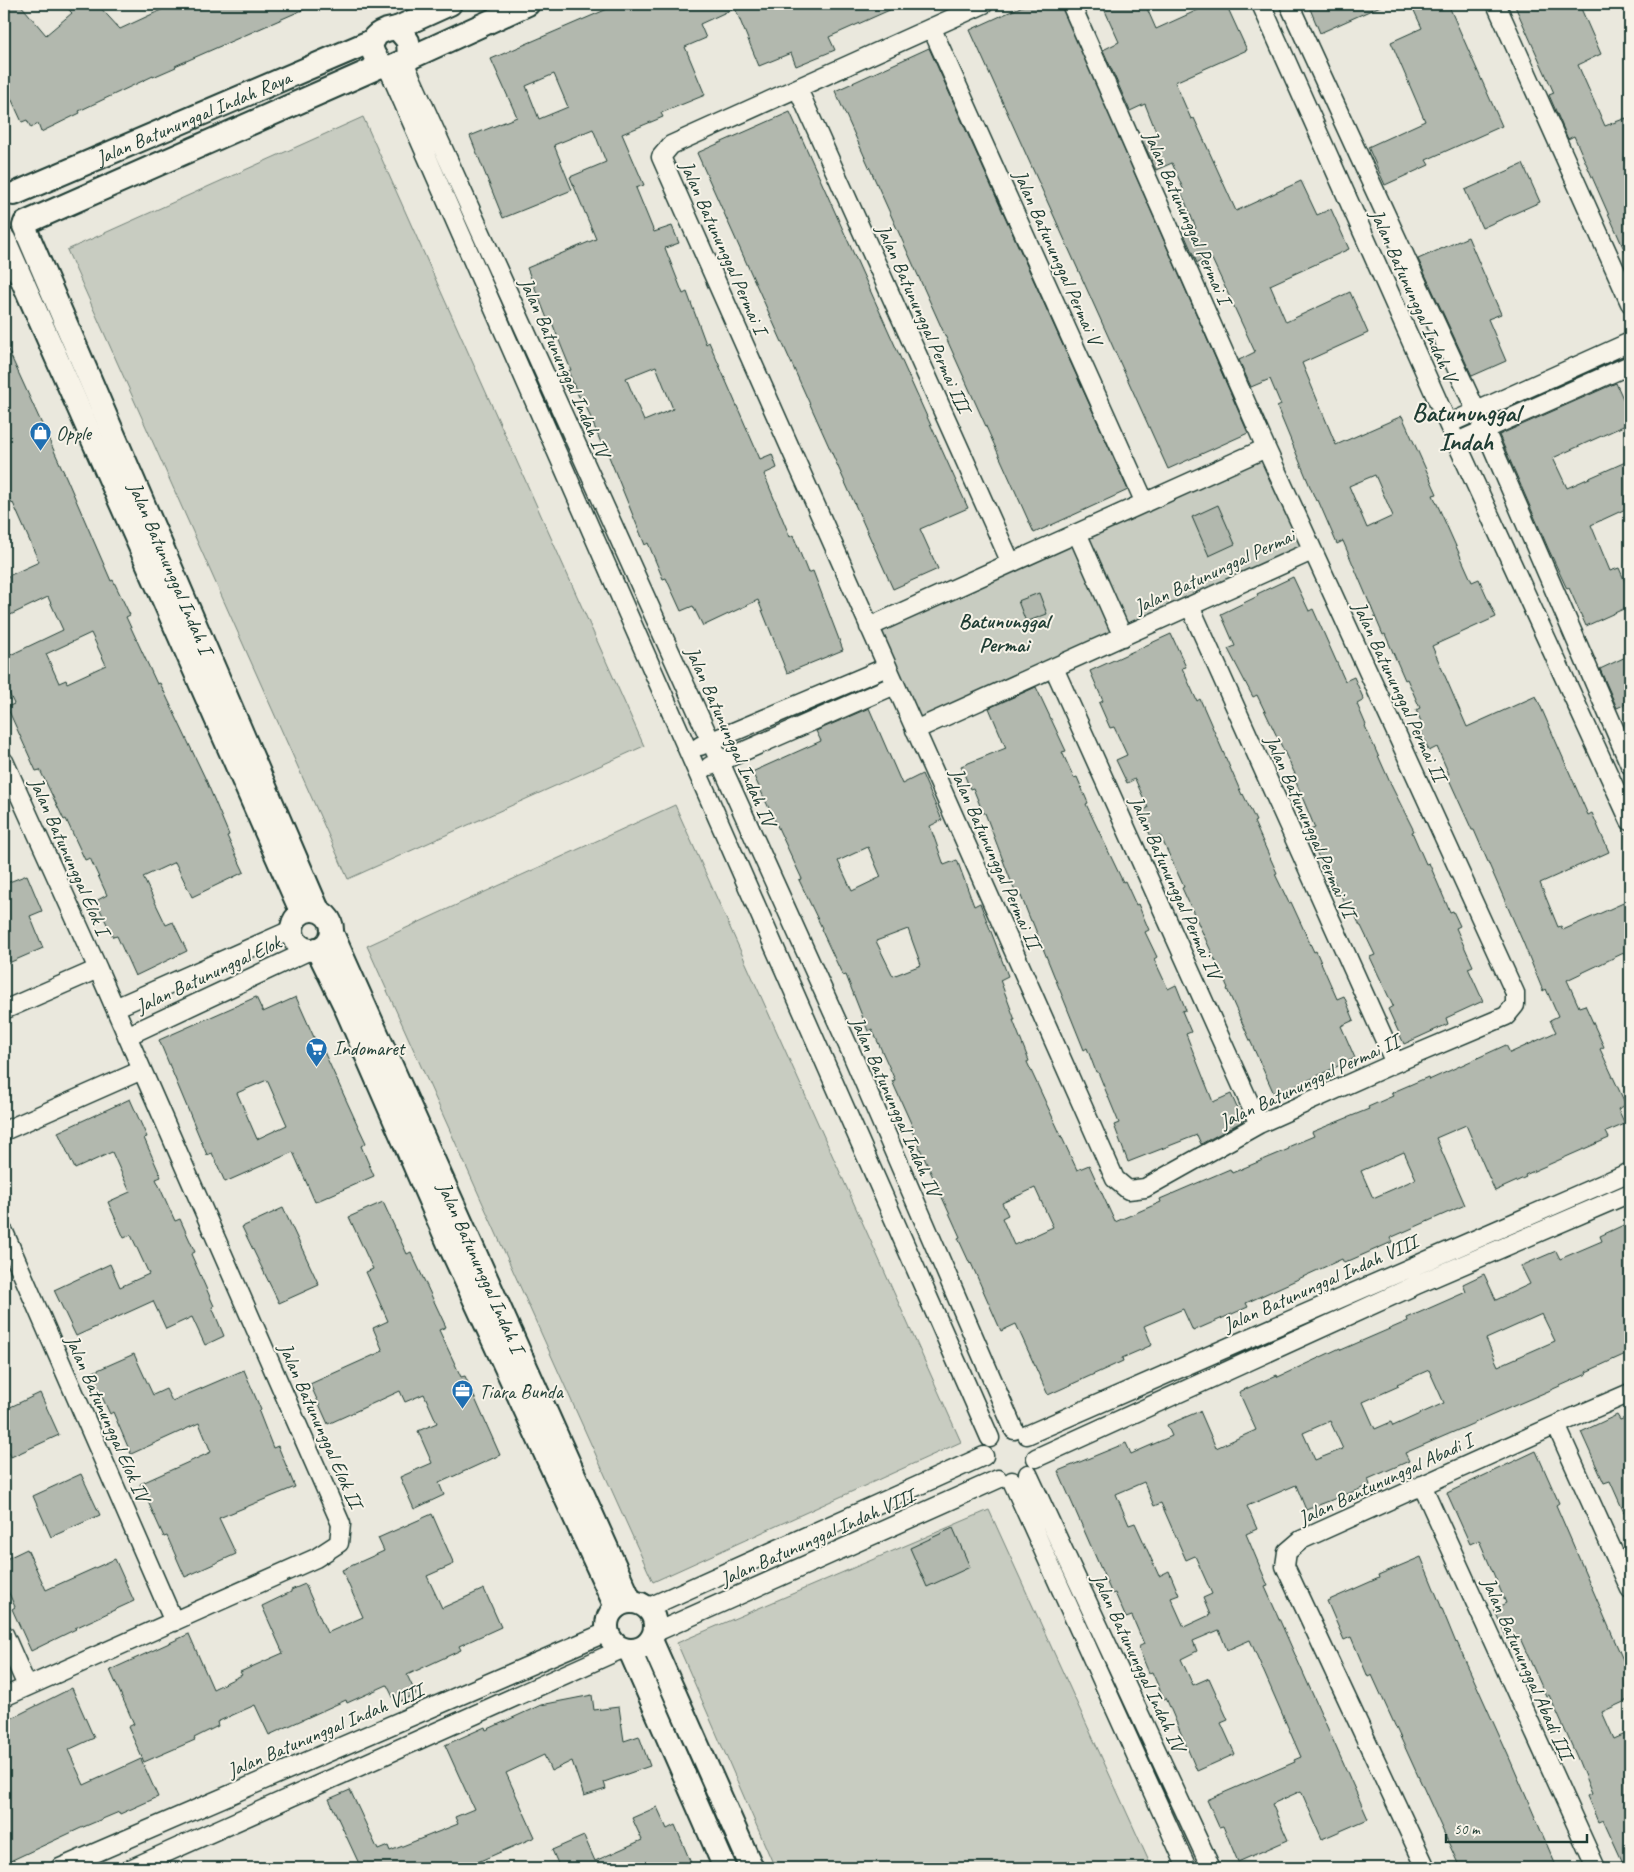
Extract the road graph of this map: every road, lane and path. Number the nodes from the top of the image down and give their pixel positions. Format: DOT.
graph roads {
  1 [pos="450,4"];
  2 [pos="528,4"];
  3 [pos="984,4"];
  4 [pos="1071,4"];
  5 [pos="1261,4"];
  6 [pos="1289,4"];
  7 [pos="1496,4"];
  8 [pos="397,28"];
  9 [pos="932,29"];
  10 [pos="374,40"];
  11 [pos="396,63"];
  12 [pos="798,89"];
  13 [pos="8,190"];
  14 [pos="24,225"];
  15 [pos="4,238"];
  16 [pos="1630,304"];
  17 [pos="1630,342"];
  18 [pos="1630,365"];
  19 [pos="1476,411"];
  20 [pos="1448,424"];
  21 [pos="1485,430"];
  22 [pos="1457,442"];
  23 [pos="1266,448"];
  24 [pos="1145,503"];
  25 [pos="1077,533"];
  26 [pos="1312,551"];
  27 [pos="1010,563"];
  28 [pos="1190,606"];
  29 [pos="869,627"];
  30 [pos="1123,636"];
  31 [pos="886,667"];
  32 [pos="1054,668"];
  33 [pos="895,686"];
  34 [pos="1610,720"];
  35 [pos="1589,729"];
  36 [pos="916,730"];
  37 [pos="710,742"];
  38 [pos="689,752"];
  39 [pos="4,762"];
  40 [pos="719,762"];
  41 [pos="1630,766"];
  42 [pos="698,772"];
  43 [pos="1630,821"];
  44 [pos="303,917"];
  45 [pos="332,933"];
  46 [pos="312,950"];
  47 [pos="98,969"];
  48 [pos="115,1008"];
  49 [pos="4,1010"];
  50 [pos="127,1036"];
  51 [pos="850,1050"];
  52 [pos="825,1061"];
  53 [pos="1395,1063"];
  54 [pos="142,1070"];
  55 [pos="1259,1124"];
  56 [pos="4,1131"];
  57 [pos="1630,1172"];
  58 [pos="1630,1193"];
  59 [pos="4,1232"];
  60 [pos="1407,1268"];
  61 [pos="1416,1285"];
  62 [pos="1630,1393"];
  63 [pos="1556,1424"];
  64 [pos="1020,1433"];
  65 [pos="990,1438"];
  66 [pos="984,1456"];
  67 [pos="1036,1458"];
  68 [pos="1012,1478"];
  69 [pos="1422,1485"];
  70 [pos="1630,1589"];
  71 [pos="632,1606"];
  72 [pos="174,1622"];
  73 [pos="607,1632"];
  74 [pos="4,1634"];
  75 [pos="652,1637"];
  76 [pos="626,1650"];
  77 [pos="27,1686"];
  78 [pos="4,1696"];
  79 [pos="60,1868"];
  80 [pos="132,1868"];
  81 [pos="725,1868"];
  82 [pos="752,1868"];
  83 [pos="1187,1868"];
  84 [pos="1211,1868"];
  85 [pos="1426,1868"];
  86 [pos="1596,1868"];
  1 -- 8 [label="street"];
  2 -- 11 [label="street, Jalan Batununggal Indah Raya"];
  3 -- 9 [label="street, Jalan Batununggal Permai I"];
  4 -- 23 [label="street, Jalan Batununggal Permai I"];
  5 -- 20 [label="street, Jalan Batununggal Indah V"];
  6 -- 19 [label="street, Jalan Batununggal Indah V"];
  7 -- 16 [label="street"];
  8 -- 10 [label="street"];
  8 -- 11 [label="street"];
  9 -- 12 [label="street, Jalan Batununggal Permai I"];
  9 -- 24 [label="street, Jalan Batununggal Permai V"];
  10 -- 11 [label="street"];
  10 -- 13 [label="street, Jalan Batununggal Indah Raya"];
  11 -- 14 [label="street, Jalan Batununggal Indah Raya"];
  11 -- 37 [label="street, Jalan Batununggal Indah IV"];
  11 -- 38 [label="street, Jalan Batununggal Indah IV"];
  12 -- 27 [label="street, Jalan Batununggal Permai III"];
  12 -- 29 [label="street, Jalan Batununggal Permai I"];
  13 -- 14 [label="street, Jalan Batununggal Indah I"];
  14 -- 15 [label="street, Jalan Batununggal Indah Raya"];
  14 -- 44 [label="street, Jalan Batununggal Indah I"];
  15 -- 44 [label="street, Jalan Batununggal Indah I"];
  17 -- 19 [label="street"];
  18 -- 21 [label="street"];
  19 -- 20 [label="street"];
  19 -- 21 [label="street, Jalan Batununggal Indah V"];
  20 -- 22 [label="street, Jalan Batununggal Indah V"];
  21 -- 22 [label="street"];
  21 -- 34 [label="street, Jalan Batununggal Indah V"];
  22 -- 35 [label="street, Jalan Batununggal Indah V"];
  23 -- 24 [label="street"];
  23 -- 26 [label="street, Jalan Batununggal Permai"];
  24 -- 25 [label="street"];
  25 -- 27 [label="street"];
  25 -- 30 [label="street"];
  26 -- 28 [label="street, Jalan Batununggal Permai"];
  26 -- 53 [label="street, Jalan Batununggal Permai II"];
  27 -- 29 [label="street"];
  28 -- 30 [label="street, Jalan Batununggal Permai"];
  28 -- 53 [label="street, Jalan Batununggal Permai VI"];
  29 -- 31 [label="street"];
  30 -- 32 [label="street, Jalan Batununggal Permai"];
  31 -- 33 [label="street"];
  31 -- 37 [label="street"];
  32 -- 36 [label="street, Jalan Batununggal Permai"];
  32 -- 55 [label="street, Jalan Batununggal Permai IV"];
  33 -- 36 [label="street"];
  33 -- 40 [label="street"];
  34 -- 35 [label="street"];
  34 -- 41 [label="street, Jalan Batununggal Indah V"];
  35 -- 43 [label="street, Jalan Batununggal Indah V"];
  36 -- 55 [label="street, Jalan Batununggal Permai II"];
  37 -- 38 [label="street"];
  37 -- 40 [label="street, Jalan Batununggal Indah IV"];
  38 -- 42 [label="street, Jalan Batununggal Indah IV"];
  39 -- 47 [label="street, Jalan Batununggal Elok I"];
  40 -- 42 [label="street"];
  40 -- 51 [label="street, Jalan Batununggal Indah IV"];
  42 -- 52 [label="street, Jalan Batununggal Indah IV"];
  44 -- 45 [label="street"];
  44 -- 46 [label="street"];
  44 -- 48 [label="street, Jalan Batununggal Elok"];
  45 -- 46 [label="street"];
  45 -- 71 [label="street, Jalan Batununggal Indah I"];
  46 -- 50 [label="street, Jalan Batununggal Elok"];
  46 -- 71 [label="street, Jalan Batununggal Indah I"];
  47 -- 48 [label="street, Jalan Batununggal Elok"];
  47 -- 49 [label="street"];
  48 -- 50 [label="street, Jalan Batununggal Elok"];
  50 -- 54 [label="street, Jalan Batununggal Elok"];
  51 -- 52 [label="street"];
  51 -- 64 [label="street, Jalan Batununggal Indah IV"];
  52 -- 65 [label="street, Jalan Batununggal Indah IV"];
  53 -- 55 [label="street, Jalan Batununggal Permai II"];
  54 -- 56 [label="street"];
  54 -- 72 [label="street, Jalan Batununggal Elok II"];
  57 -- 60 [label="street, Jalan Batununggal Indah VIII"];
  58 -- 61 [label="street, Jalan Batununggal Indah VIII"];
  59 -- 72 [label="street, Jalan Batununggal Elok IV"];
  60 -- 61 [label="street"];
  60 -- 64 [label="street, Jalan Batununggal Indah VIII"];
  61 -- 67 [label="street, Jalan Batununggal Indah VIII"];
  62 -- 63 [label="street, Jalan Bantununggal Abadi I"];
  63 -- 69 [label="street, Jalan Bantununggal Abadi I"];
  63 -- 70 [label="street"];
  64 -- 65 [label="street"];
  64 -- 67 [label="street"];
  65 -- 66 [label="street"];
  66 -- 68 [label="street"];
  66 -- 71 [label="street, Jalan Batununggal Indah VIII"];
  67 -- 68 [label="street"];
  68 -- 75 [label="street, Jalan Batununggal Indah VIII"];
  68 -- 83 [label="street, Jalan Batununggal Indah IV"];
  68 -- 84 [label="street, Jalan Batununggal Indah IV"];
  69 -- 85 [label="street, Jalan Bantununggal Abadi I"];
  69 -- 86 [label="street, Jalan Batununggal Abadi III"];
  71 -- 73 [label="street"];
  71 -- 75 [label="street"];
  72 -- 77 [label="street, Jalan Batununggal Elok II"];
  73 -- 76 [label="street"];
  73 -- 79 [label="street, Jalan Batununggal Indah VIII"];
  74 -- 77 [label="street"];
  75 -- 76 [label="street"];
  75 -- 82 [label="street"];
  76 -- 80 [label="street"];
  76 -- 81 [label="street"];
  77 -- 78 [label="street, Jalan Batununggal Elok II"];
}
